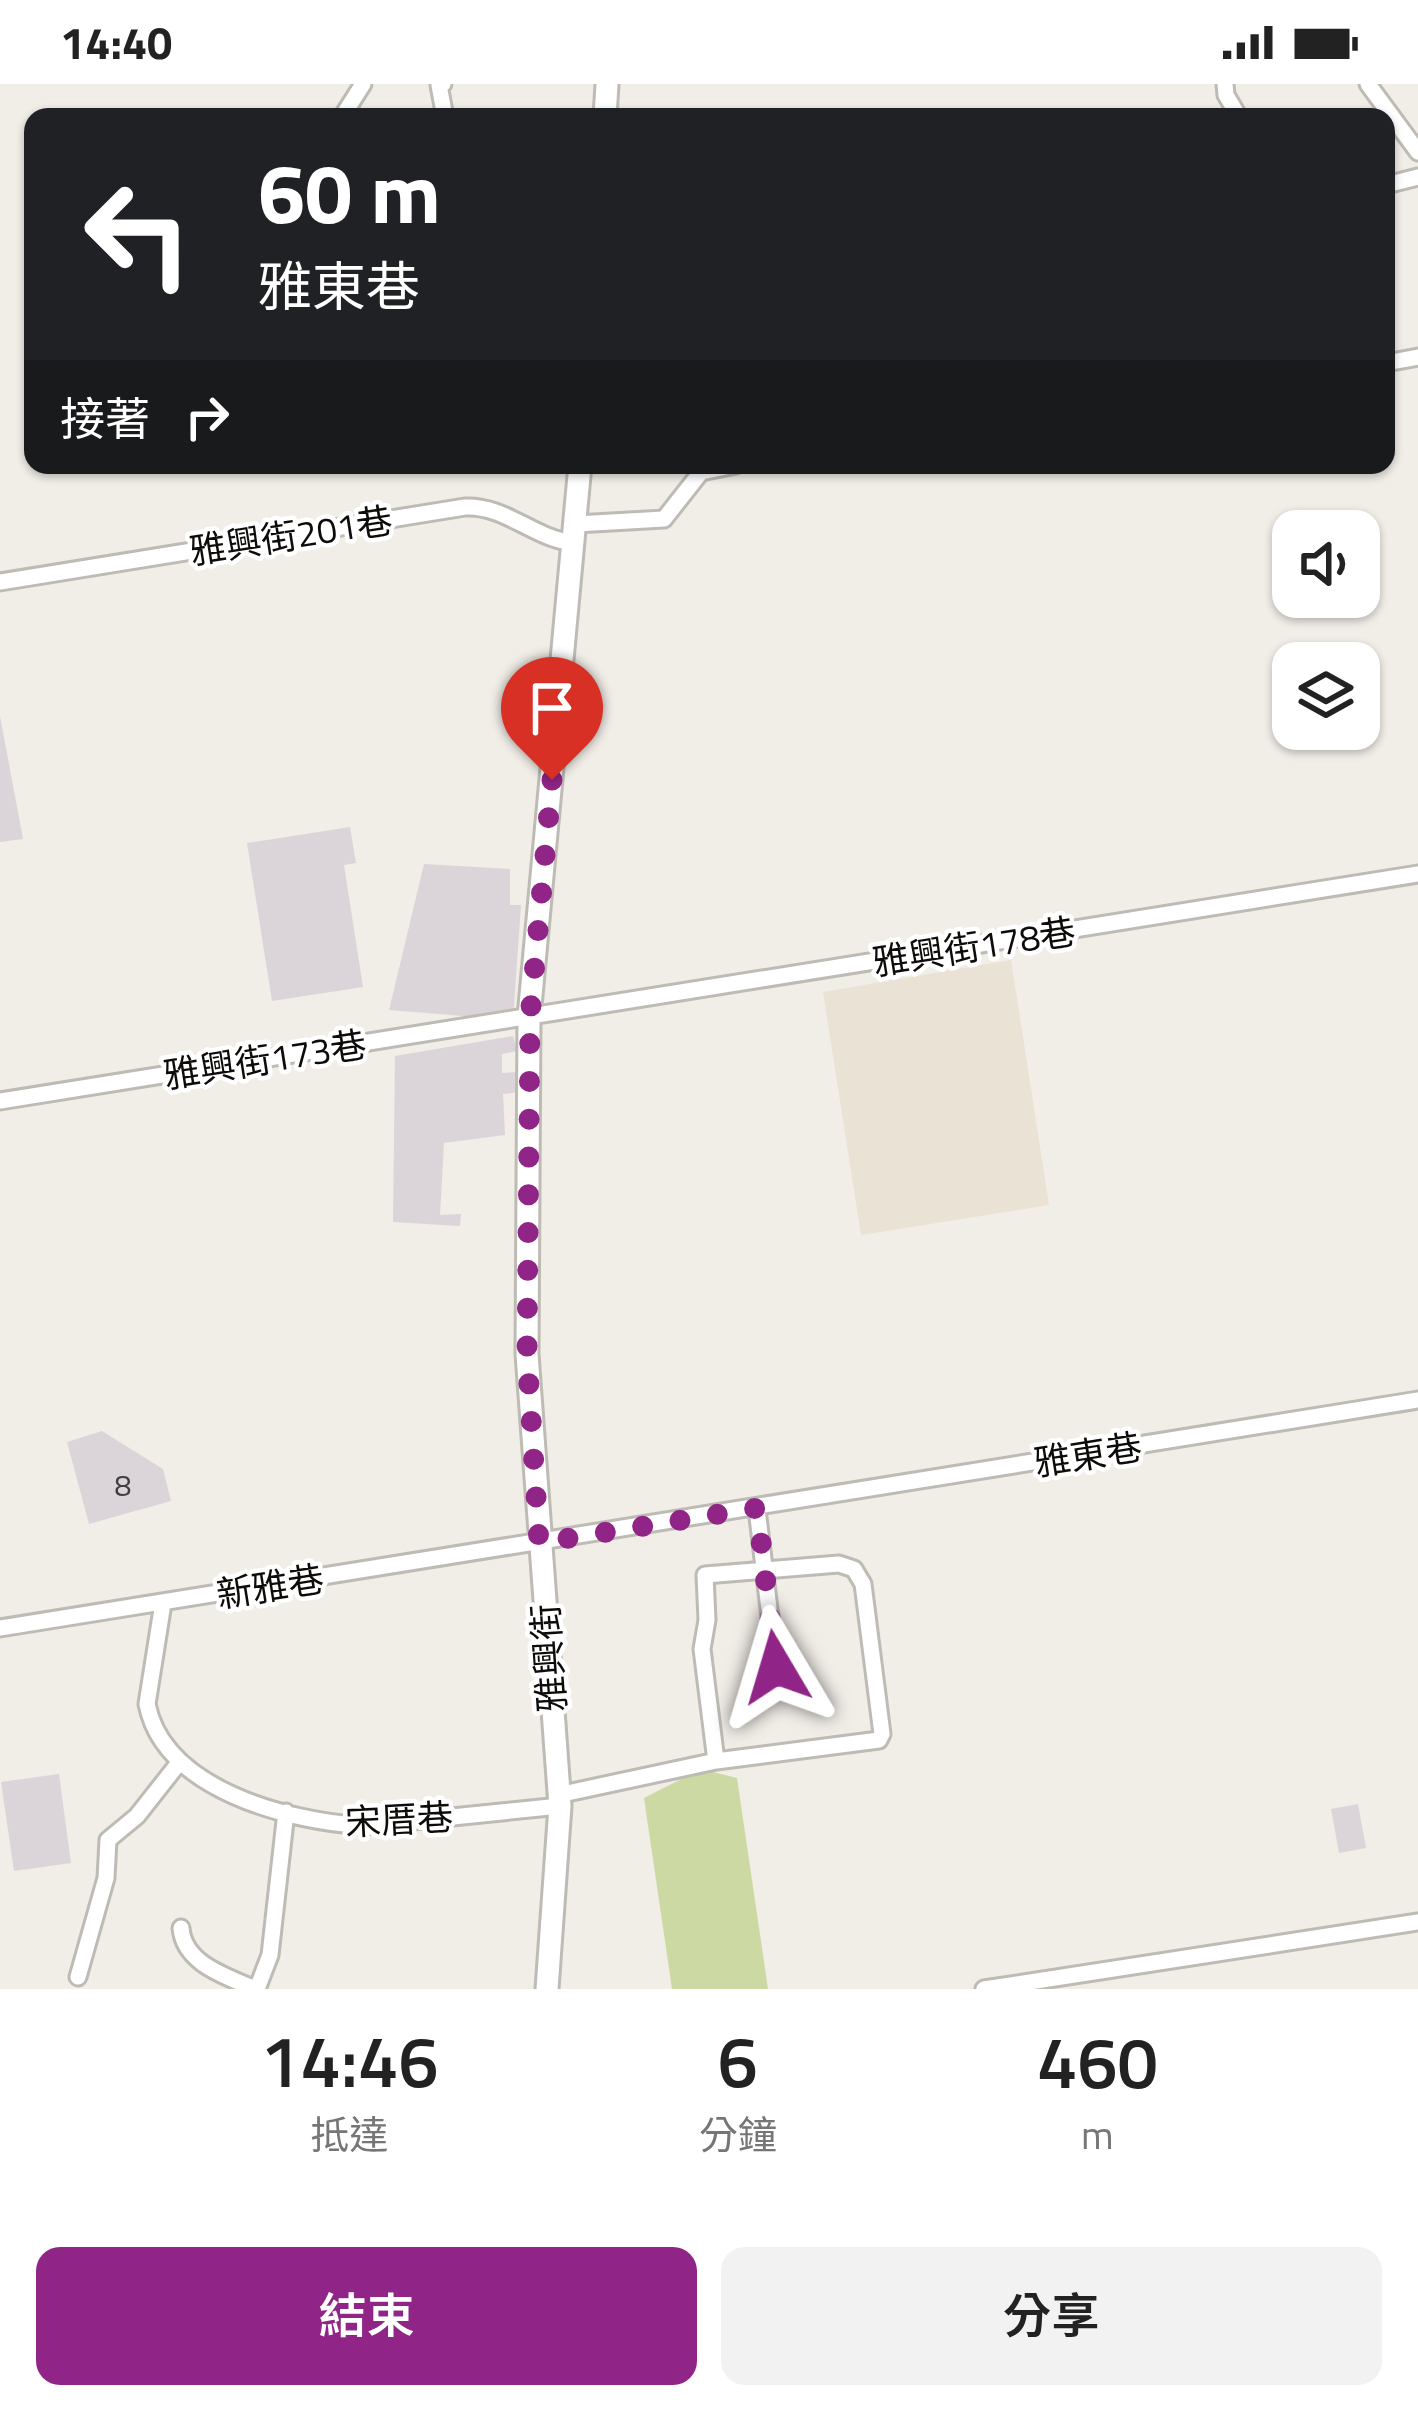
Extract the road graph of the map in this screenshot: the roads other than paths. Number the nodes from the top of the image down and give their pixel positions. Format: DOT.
graph roads {
  1 [pos="1395,121"];
  2 [pos="1418,152"];
  3 [pos="579,474"];
  4 [pos="699,474"];
  5 [pos="576,533"];
  6 [pos="0,582"];
  7 [pos="1418,874"];
  8 [pos="530,1017"];
  9 [pos="0,1101"];
  10 [pos="1418,1400"];
  11 [pos="757,1508"];
  12 [pos="539,1543"];
  13 [pos="764,1570"];
  14 [pos="163,1603"];
  15 [pos="0,1628"];
  16 [pos="785,1674"];
  17 [pos="716,1761"];
  18 [pos="178,1764"];
  19 [pos="559,1800"];
  20 [pos="286,1812"];
  21 [pos="1418,1922"];
  22 [pos="182,1928"];
  23 [pos="78,1977"];
  24 [pos="256,1989"];
  25 [pos="547,1989"];
  26 [pos="984,1989"];
  1 -- 2 [label="street"];
  3 -- 5 [label="street, 雅興街"];
  4 -- 5 [label="street"];
  5 -- 6 [label="street, 雅興街201巷"];
  5 -- 8 [label="street, 雅興街"];
  7 -- 8 [label="street, 雅興街178巷"];
  8 -- 9 [label="street, 雅興街173巷"];
  8 -- 12 [label="street, 雅興街"];
  10 -- 11 [label="street, 雅東巷"];
  11 -- 12 [label="street, 雅東巷"];
  11 -- 13 [label="street"];
  12 -- 14 [label="street, 新雅巷"];
  12 -- 19 [label="street, 雅興街"];
  13 -- 16 [label="street"];
  13 -- 17 [label="street"];
  13 -- 17 [label="street"];
  14 -- 15 [label="street, 新雅巷"];
  14 -- 18 [label="street"];
  17 -- 19 [label="street"];
  18 -- 20 [label="street, 宋厝巷"];
  18 -- 23 [label="street"];
  19 -- 20 [label="street, 宋厝巷"];
  19 -- 25 [label="street, 雅興街"];
  20 -- 24 [label="street"];
  21 -- 26 [label="street"];
  22 -- 24 [label="street"];
}
